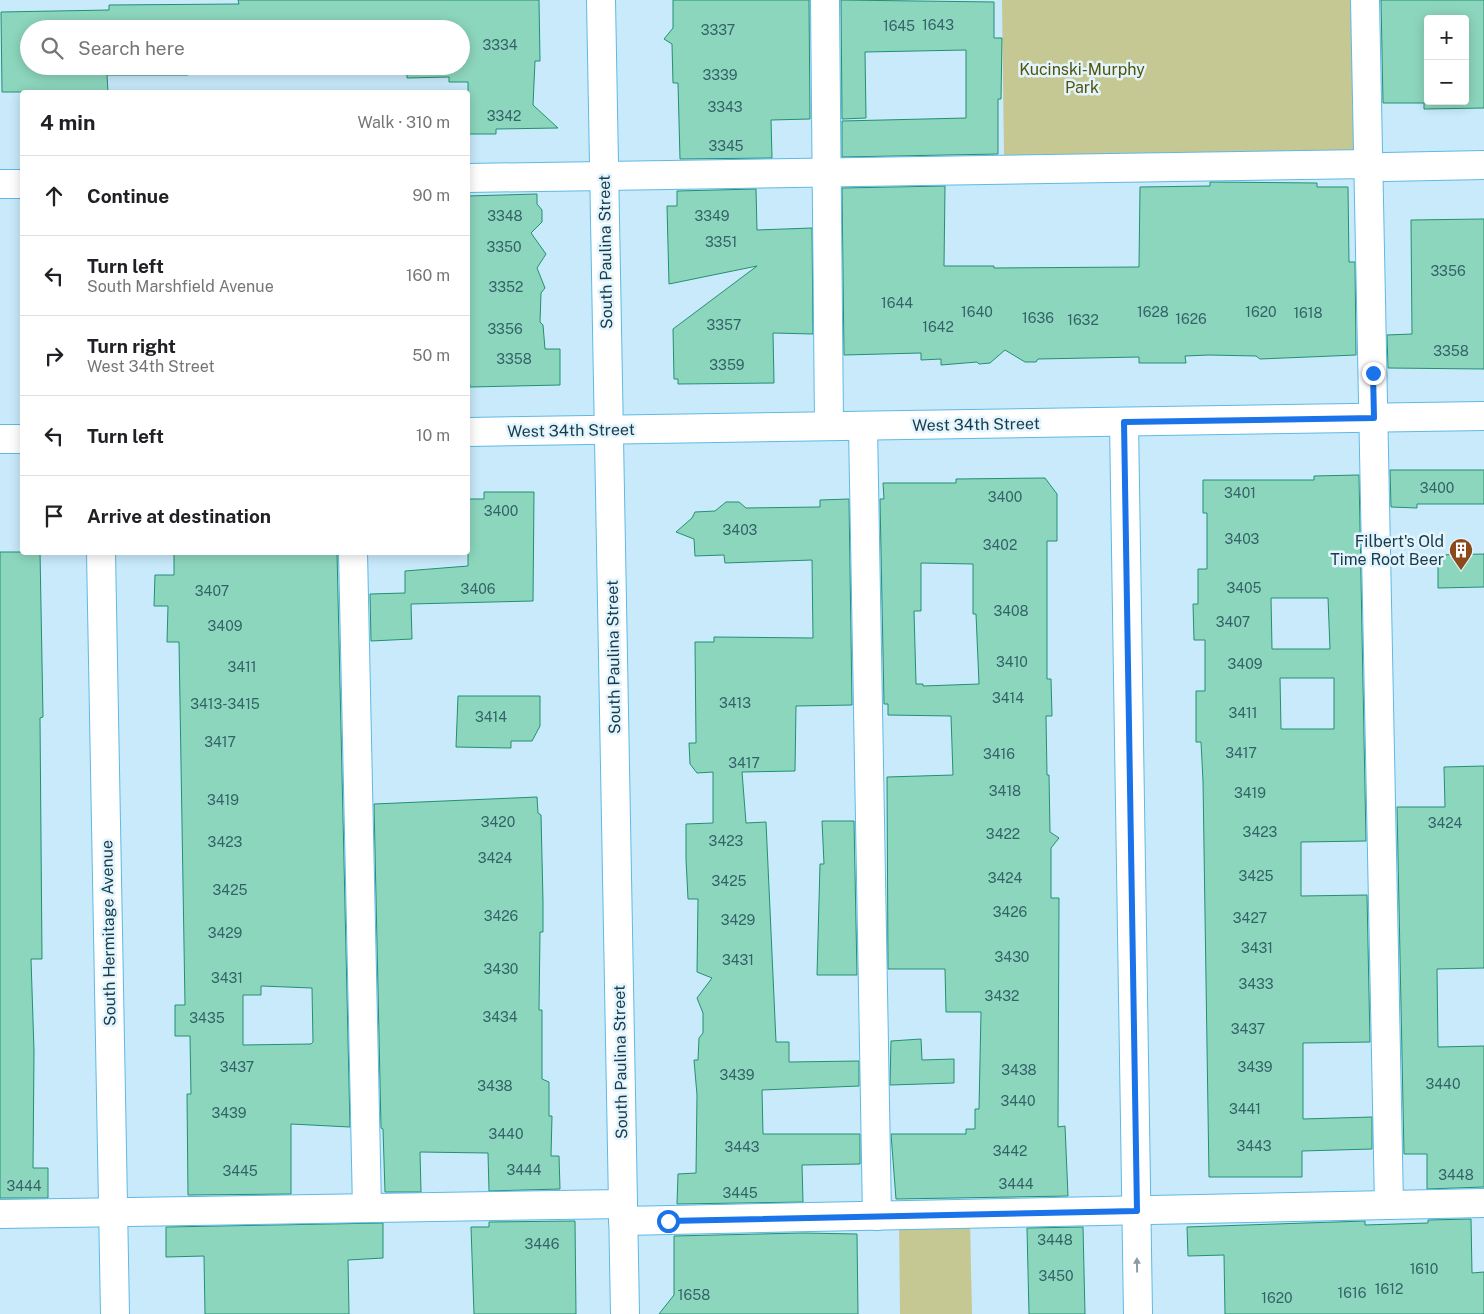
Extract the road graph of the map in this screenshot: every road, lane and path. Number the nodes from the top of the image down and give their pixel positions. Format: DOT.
graph roads {
  1 [pos="601,0"];
  2 [pos="824,0"];
  3 [pos="1366,0"];
  4 [pos="1484,165"];
  5 [pos="1377,166"];
  6 [pos="827,172"];
  7 [pos="604,177"];
  8 [pos="470,178"];
  9 [pos="0,184"];
  10 [pos="20,184"];
  11 [pos="1484,416"];
  12 [pos="1374,418"];
  13 [pos="1124,422"];
  14 [pos="829,426"];
  15 [pos="863,426"];
  16 [pos="609,430"];
  17 [pos="470,432"];
  18 [pos="0,439"];
  19 [pos="20,439"];
  20 [pos="100,555"];
  21 [pos="353,555"];
  22 [pos="1484,1203"];
  23 [pos="1389,1205"];
  24 [pos="367,1208"];
  25 [pos="1137,1211"];
  26 [pos="113,1212"];
  27 [pos="623,1212"];
  28 [pos="0,1214"];
  29 [pos="878,1216"];
  30 [pos="115,1314"];
  31 [pos="625,1314"];
  32 [pos="1138,1314"];
  1 -- 7 [label="street, South Paulina Street"];
  2 -- 6 [label="street"];
  3 -- 5 [label="street"];
  4 -- 5 [label="street"];
  5 -- 6 [label="street"];
  5 -- 12 [label="street"];
  6 -- 7 [label="street"];
  6 -- 14 [label="street"];
  7 -- 8 [label="street"];
  7 -- 16 [label="street, South Paulina Street"];
  9 -- 10 [label="street"];
  11 -- 12 [label="street, West 34th Street"];
  12 -- 13 [label="street, West 34th Street"];
  12 -- 23 [label="street"];
  13 -- 15 [label="street, West 34th Street"];
  13 -- 25 [label="street"];
  14 -- 15 [label="street, West 34th Street"];
  14 -- 16 [label="street, West 34th Street"];
  15 -- 29 [label="street"];
  16 -- 17 [label="street, West 34th Street"];
  16 -- 27 [label="street, South Paulina Street"];
  18 -- 19 [label="street"];
  20 -- 26 [label="street, South Hermitage Avenue"];
  21 -- 24 [label="street"];
  22 -- 23 [label="street"];
  23 -- 25 [label="street"];
  24 -- 26 [label="street"];
  24 -- 27 [label="street"];
  25 -- 29 [label="street"];
  32 -- 25 [label="street, one-way"];
  26 -- 28 [label="street"];
  26 -- 30 [label="street, South Hermitage Avenue"];
  27 -- 29 [label="street"];
  27 -- 31 [label="street, South Paulina Street"];
}
